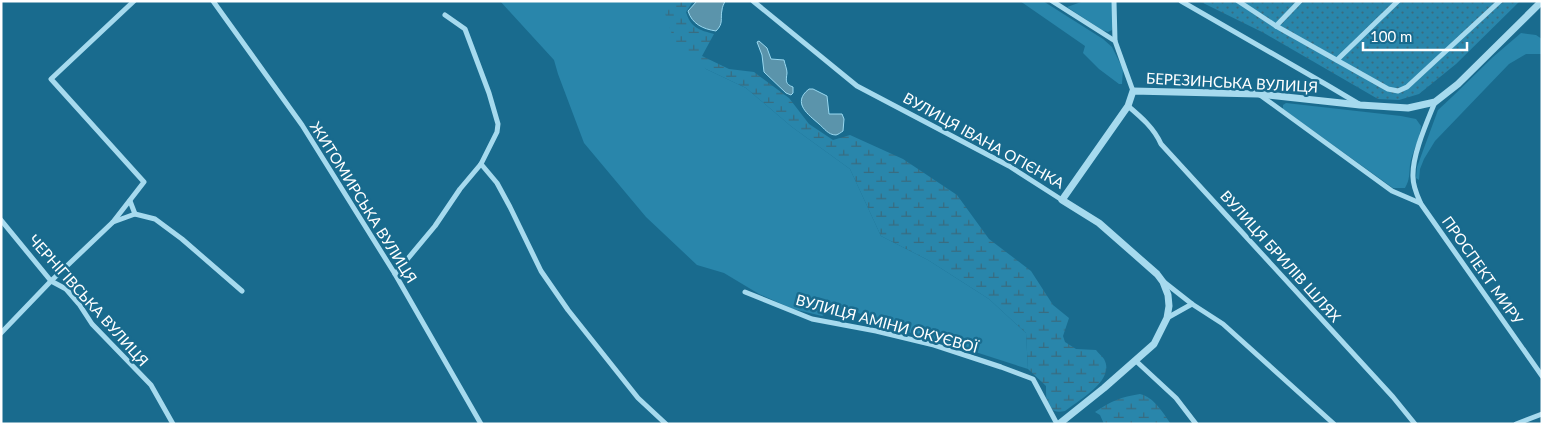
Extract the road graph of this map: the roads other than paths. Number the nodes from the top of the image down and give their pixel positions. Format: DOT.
graph roads {
  1 [pos="134,1"];
  2 [pos="213,1"];
  3 [pos="753,1"];
  4 [pos="1052,1"];
  5 [pos="1114,1"];
  6 [pos="1181,1"];
  7 [pos="1238,1"];
  8 [pos="1300,1"];
  9 [pos="1398,1"];
  10 [pos="1500,1"];
  11 [pos="1542,2"];
  12 [pos="445,15"];
  13 [pos="1276,26"];
  14 [pos="1115,41"];
  15 [pos="1337,60"];
  16 [pos="1134,91"];
  17 [pos="1258,94"];
  18 [pos="1435,102"];
  19 [pos="1360,105"];
  20 [pos="1128,106"];
  21 [pos="481,164"];
  22 [pos="130,200"];
  23 [pos="1062,200"];
  24 [pos="1421,204"];
  25 [pos="135,214"];
  26 [pos="1,220"];
  27 [pos="113,222"];
  28 [pos="395,274"];
  29 [pos="51,281"];
  30 [pos="1163,282"];
  31 [pos="242,291"];
  32 [pos="745,292"];
  33 [pos="1192,304"];
  34 [pos="1167,318"];
  35 [pos="1,333"];
  36 [pos="1136,362"];
  37 [pos="1542,376"];
  38 [pos="1542,414"];
  39 [pos="173,424"];
  40 [pos="481,424"];
  41 [pos="666,424"];
  42 [pos="1058,424"];
  43 [pos="1196,424"];
  44 [pos="1334,424"];
  45 [pos="1415,424"];
  46 [pos="1516,424"];
  1 -- 22 [label="street"];
  2 -- 28 [label="street, ЖИТОМИРСЬКА ВУЛИЦЯ"];
  3 -- 23 [label="street, ВУЛИЦЯ ІВАНА ОГІЄНКА"];
  4 -- 14 [label="street"];
  5 -- 14 [label="street"];
  6 -- 19 [label="street, БЕРЕЗИНСЬКА ВУЛИЦЯ"];
  7 -- 13 [label="street"];
  8 -- 13 [label="street"];
  9 -- 15 [label="street"];
  10 -- 15 [label="street"];
  11 -- 18 [label="street, БЕРЕЗИНСЬКА ВУЛИЦЯ"];
  12 -- 21 [label="street"];
  13 -- 15 [label="street"];
  14 -- 16 [label="street"];
  16 -- 17 [label="street, БЕРЕЗИНСЬКА ВУЛИЦЯ"];
  16 -- 20 [label="street"];
  17 -- 19 [label="street, БЕРЕЗИНСЬКА ВУЛИЦЯ"];
  17 -- 24 [label="street"];
  18 -- 19 [label="street, БЕРЕЗИНСЬКА ВУЛИЦЯ"];
  18 -- 24 [label="street, ПРОСПЕКТ МИРУ"];
  20 -- 23 [label="street"];
  20 -- 45 [label="street, ВУЛИЦЯ БРИЛІВ ШЛЯХ"];
  21 -- 28 [label="street"];
  21 -- 41 [label="street"];
  22 -- 25 [label="street"];
  22 -- 27 [label="street"];
  23 -- 30 [label="street, ВУЛИЦЯ ІВАНА ОГІЄНКА"];
  24 -- 37 [label="street, ПРОСПЕКТ МИРУ"];
  25 -- 27 [label="street"];
  25 -- 31 [label="street"];
  26 -- 29 [label="street, ЧЕРНІГІВСЬКА ВУЛИЦЯ"];
  27 -- 29 [label="street"];
  28 -- 40 [label="street, ЖИТОМИРСЬКА ВУЛИЦЯ"];
  29 -- 35 [label="street"];
  29 -- 39 [label="street, ЧЕРНІГІВСЬКА ВУЛИЦЯ"];
  30 -- 33 [label="street, ВУЛИЦЯ ІВАНА ОГІЄНКА"];
  30 -- 34 [label="street"];
  32 -- 42 [label="street, ВУЛИЦЯ АМІНИ ОКУЄВОЇ"];
  33 -- 34 [label="street"];
  33 -- 44 [label="street, ВУЛИЦЯ ІВАНА ОГІЄНКА"];
  34 -- 36 [label="street"];
  36 -- 42 [label="street"];
  36 -- 43 [label="street"];
  38 -- 46 [label="street"];
}
